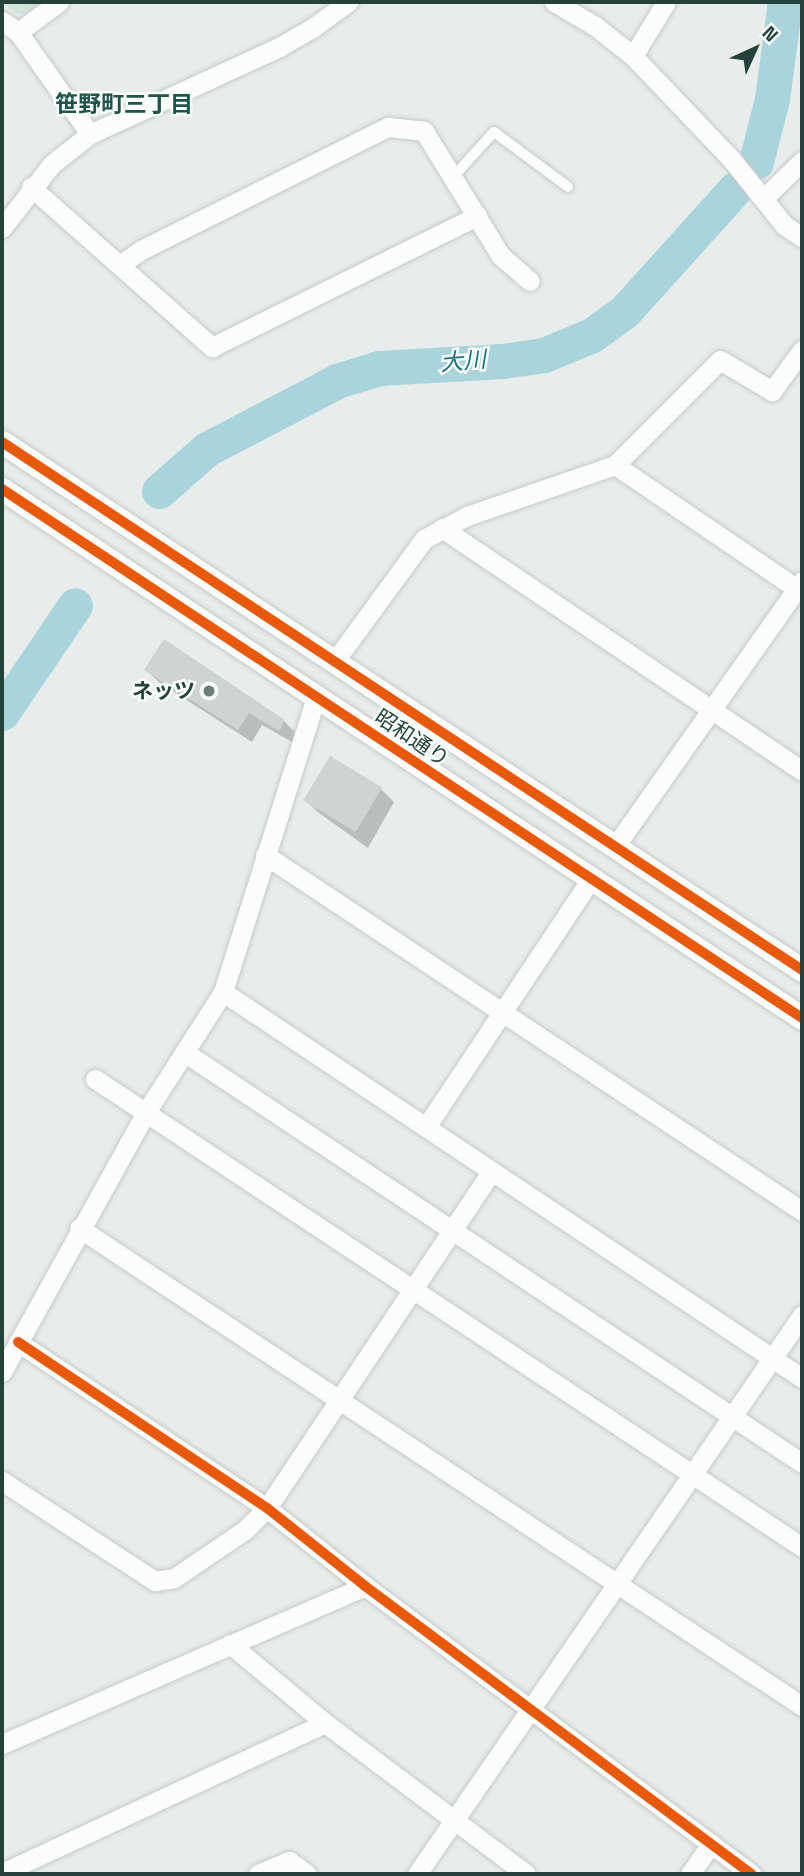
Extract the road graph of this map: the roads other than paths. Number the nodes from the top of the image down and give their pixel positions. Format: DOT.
graph roads {
  1 [pos="59,2"];
  2 [pos="348,2"];
  3 [pos="554,2"];
  4 [pos="666,2"];
  5 [pos="10,27"];
  6 [pos="633,56"];
  7 [pos="90,134"];
  8 [pos="802,161"];
  9 [pos="453,177"];
  10 [pos="32,187"];
  11 [pos="568,187"];
  12 [pos="764,198"];
  13 [pos="477,216"];
  14 [pos="3,224"];
  15 [pos="802,237"];
  16 [pos="121,264"];
  17 [pos="530,281"];
  18 [pos="802,350"];
  19 [pos="2,442"];
  20 [pos="615,465"];
  21 [pos="2,489"];
  22 [pos="442,528"];
  23 [pos="800,587"];
  24 [pos="334,662"];
  25 [pos="316,697"];
  26 [pos="711,710"];
  27 [pos="802,771"];
  28 [pos="616,845"];
  29 [pos="265,855"];
  30 [pos="590,880"];
  31 [pos="802,970"];
  32 [pos="223,992"];
  33 [pos="504,1013"];
  34 [pos="802,1018"];
  35 [pos="184,1052"];
  36 [pos="95,1079"];
  37 [pos="146,1112"];
  38 [pos="426,1127"];
  39 [pos="492,1171"];
  40 [pos="802,1211"];
  41 [pos="79,1228"];
  42 [pos="453,1231"];
  43 [pos="414,1292"];
  44 [pos="802,1315"];
  45 [pos="18,1342"];
  46 [pos="772,1359"];
  47 [pos="2,1372"];
  48 [pos="802,1378"];
  49 [pos="341,1400"];
  50 [pos="733,1416"];
  51 [pos="802,1463"];
  52 [pos="693,1473"];
  53 [pos="2,1481"];
  54 [pos="267,1508"];
  55 [pos="802,1547"];
  56 [pos="618,1584"];
  57 [pos="365,1586"];
  58 [pos="230,1644"];
  59 [pos="802,1706"];
  60 [pos="530,1710"];
  61 [pos="325,1723"];
  62 [pos="2,1744"];
  63 [pos="453,1819"];
  64 [pos="711,1844"];
  65 [pos="3,1872"];
  66 [pos="258,1874"];
  67 [pos="307,1874"];
  68 [pos="417,1874"];
  69 [pos="526,1874"];
  70 [pos="690,1874"];
  71 [pos="751,1874"];
  1 -- 5 [label="street"];
  2 -- 7 [label="street"];
  3 -- 6 [label="street"];
  4 -- 6 [label="street"];
  5 -- 7 [label="street"];
  6 -- 12 [label="street"];
  7 -- 10 [label="street"];
  8 -- 12 [label="street"];
  9 -- 11 [label="lane"];
  9 -- 13 [label="street"];
  9 -- 16 [label="street"];
  10 -- 14 [label="street"];
  10 -- 16 [label="street"];
  12 -- 15 [label="street"];
  13 -- 16 [label="street"];
  13 -- 17 [label="street"];
  18 -- 20 [label="street"];
  19 -- 24 [label="street, 昭和通り"];
  20 -- 22 [label="street"];
  20 -- 23 [label="street"];
  21 -- 25 [label="street, 昭和通り"];
  22 -- 24 [label="street"];
  22 -- 26 [label="street"];
  23 -- 26 [label="street"];
  24 -- 28 [label="street, 昭和通り"];
  25 -- 29 [label="street"];
  25 -- 30 [label="street, 昭和通り"];
  26 -- 27 [label="street"];
  26 -- 28 [label="street"];
  28 -- 31 [label="street, 昭和通り"];
  29 -- 32 [label="street"];
  29 -- 33 [label="street"];
  30 -- 33 [label="street"];
  30 -- 34 [label="street, 昭和通り"];
  32 -- 35 [label="street"];
  32 -- 38 [label="street"];
  33 -- 38 [label="street"];
  33 -- 40 [label="street"];
  35 -- 37 [label="street"];
  35 -- 42 [label="street"];
  36 -- 37 [label="street"];
  37 -- 41 [label="street"];
  37 -- 43 [label="street"];
  38 -- 39 [label="street"];
  39 -- 42 [label="street"];
  39 -- 46 [label="street"];
  41 -- 45 [label="street"];
  41 -- 49 [label="street"];
  42 -- 43 [label="street"];
  42 -- 50 [label="street"];
  43 -- 49 [label="street"];
  43 -- 52 [label="street"];
  44 -- 46 [label="street"];
  45 -- 47 [label="street"];
  45 -- 54 [label="street"];
  46 -- 48 [label="street"];
  46 -- 50 [label="street"];
  49 -- 54 [label="street"];
  49 -- 56 [label="street"];
  50 -- 51 [label="street"];
  50 -- 52 [label="street"];
  52 -- 55 [label="street"];
  52 -- 56 [label="street"];
  53 -- 54 [label="street"];
  54 -- 57 [label="street"];
  56 -- 59 [label="street"];
  56 -- 60 [label="street"];
  57 -- 58 [label="street"];
  57 -- 60 [label="street"];
  58 -- 61 [label="street"];
  58 -- 62 [label="street"];
  60 -- 63 [label="street"];
  60 -- 64 [label="street"];
  61 -- 63 [label="street"];
  61 -- 65 [label="street"];
  63 -- 68 [label="street"];
  63 -- 69 [label="street"];
  64 -- 70 [label="street"];
  64 -- 71 [label="street"];
  66 -- 67 [label="street"];
}
